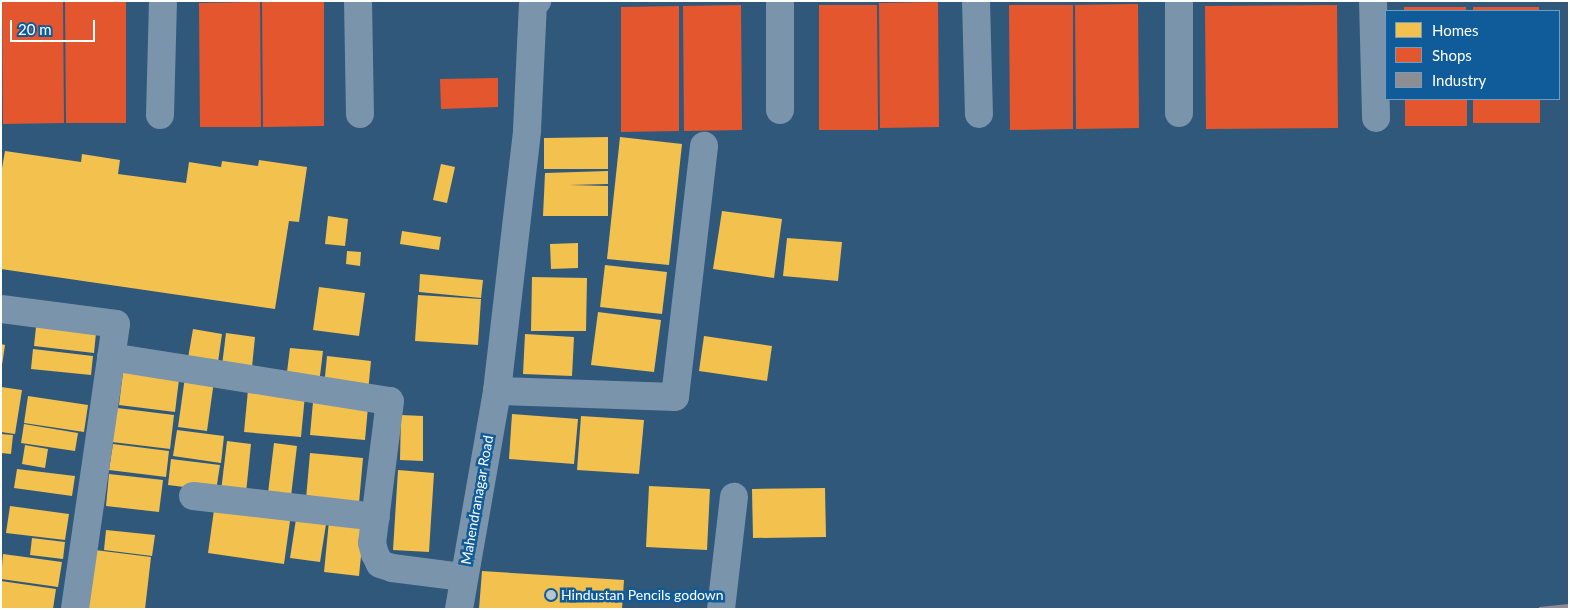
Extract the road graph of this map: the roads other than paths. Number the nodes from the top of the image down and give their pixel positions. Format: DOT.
graph roads {
  1 [pos="163,1"];
  2 [pos="358,1"];
  3 [pos="537,1"];
  4 [pos="780,1"];
  5 [pos="976,1"];
  6 [pos="1179,1"];
  7 [pos="1373,1"];
  8 [pos="780,110"];
  9 [pos="1179,113"];
  10 [pos="360,114"];
  11 [pos="979,114"];
  12 [pos="160,115"];
  13 [pos="1376,118"];
  14 [pos="704,146"];
  15 [pos="1,309"];
  16 [pos="111,357"];
  17 [pos="497,391"];
  18 [pos="193,496"];
  19 [pos="734,497"];
  20 [pos="376,516"];
  21 [pos="463,577"];
  22 [pos="75,609"];
  23 [pos="459,609"];
  24 [pos="721,609"];
  1 -- 12 [label="street"];
  2 -- 10 [label="street"];
  3 -- 17 [label="street, Mahendranagar Road"];
  4 -- 8 [label="street"];
  5 -- 11 [label="street"];
  6 -- 9 [label="street"];
  7 -- 13 [label="street"];
  14 -- 17 [label="street"];
  15 -- 16 [label="street"];
  16 -- 20 [label="street"];
  16 -- 22 [label="street"];
  17 -- 21 [label="street, Mahendranagar Road"];
  18 -- 20 [label="street"];
  19 -- 24 [label="street"];
  20 -- 21 [label="street"];
  21 -- 23 [label="street, Mahendranagar Road"];
}
